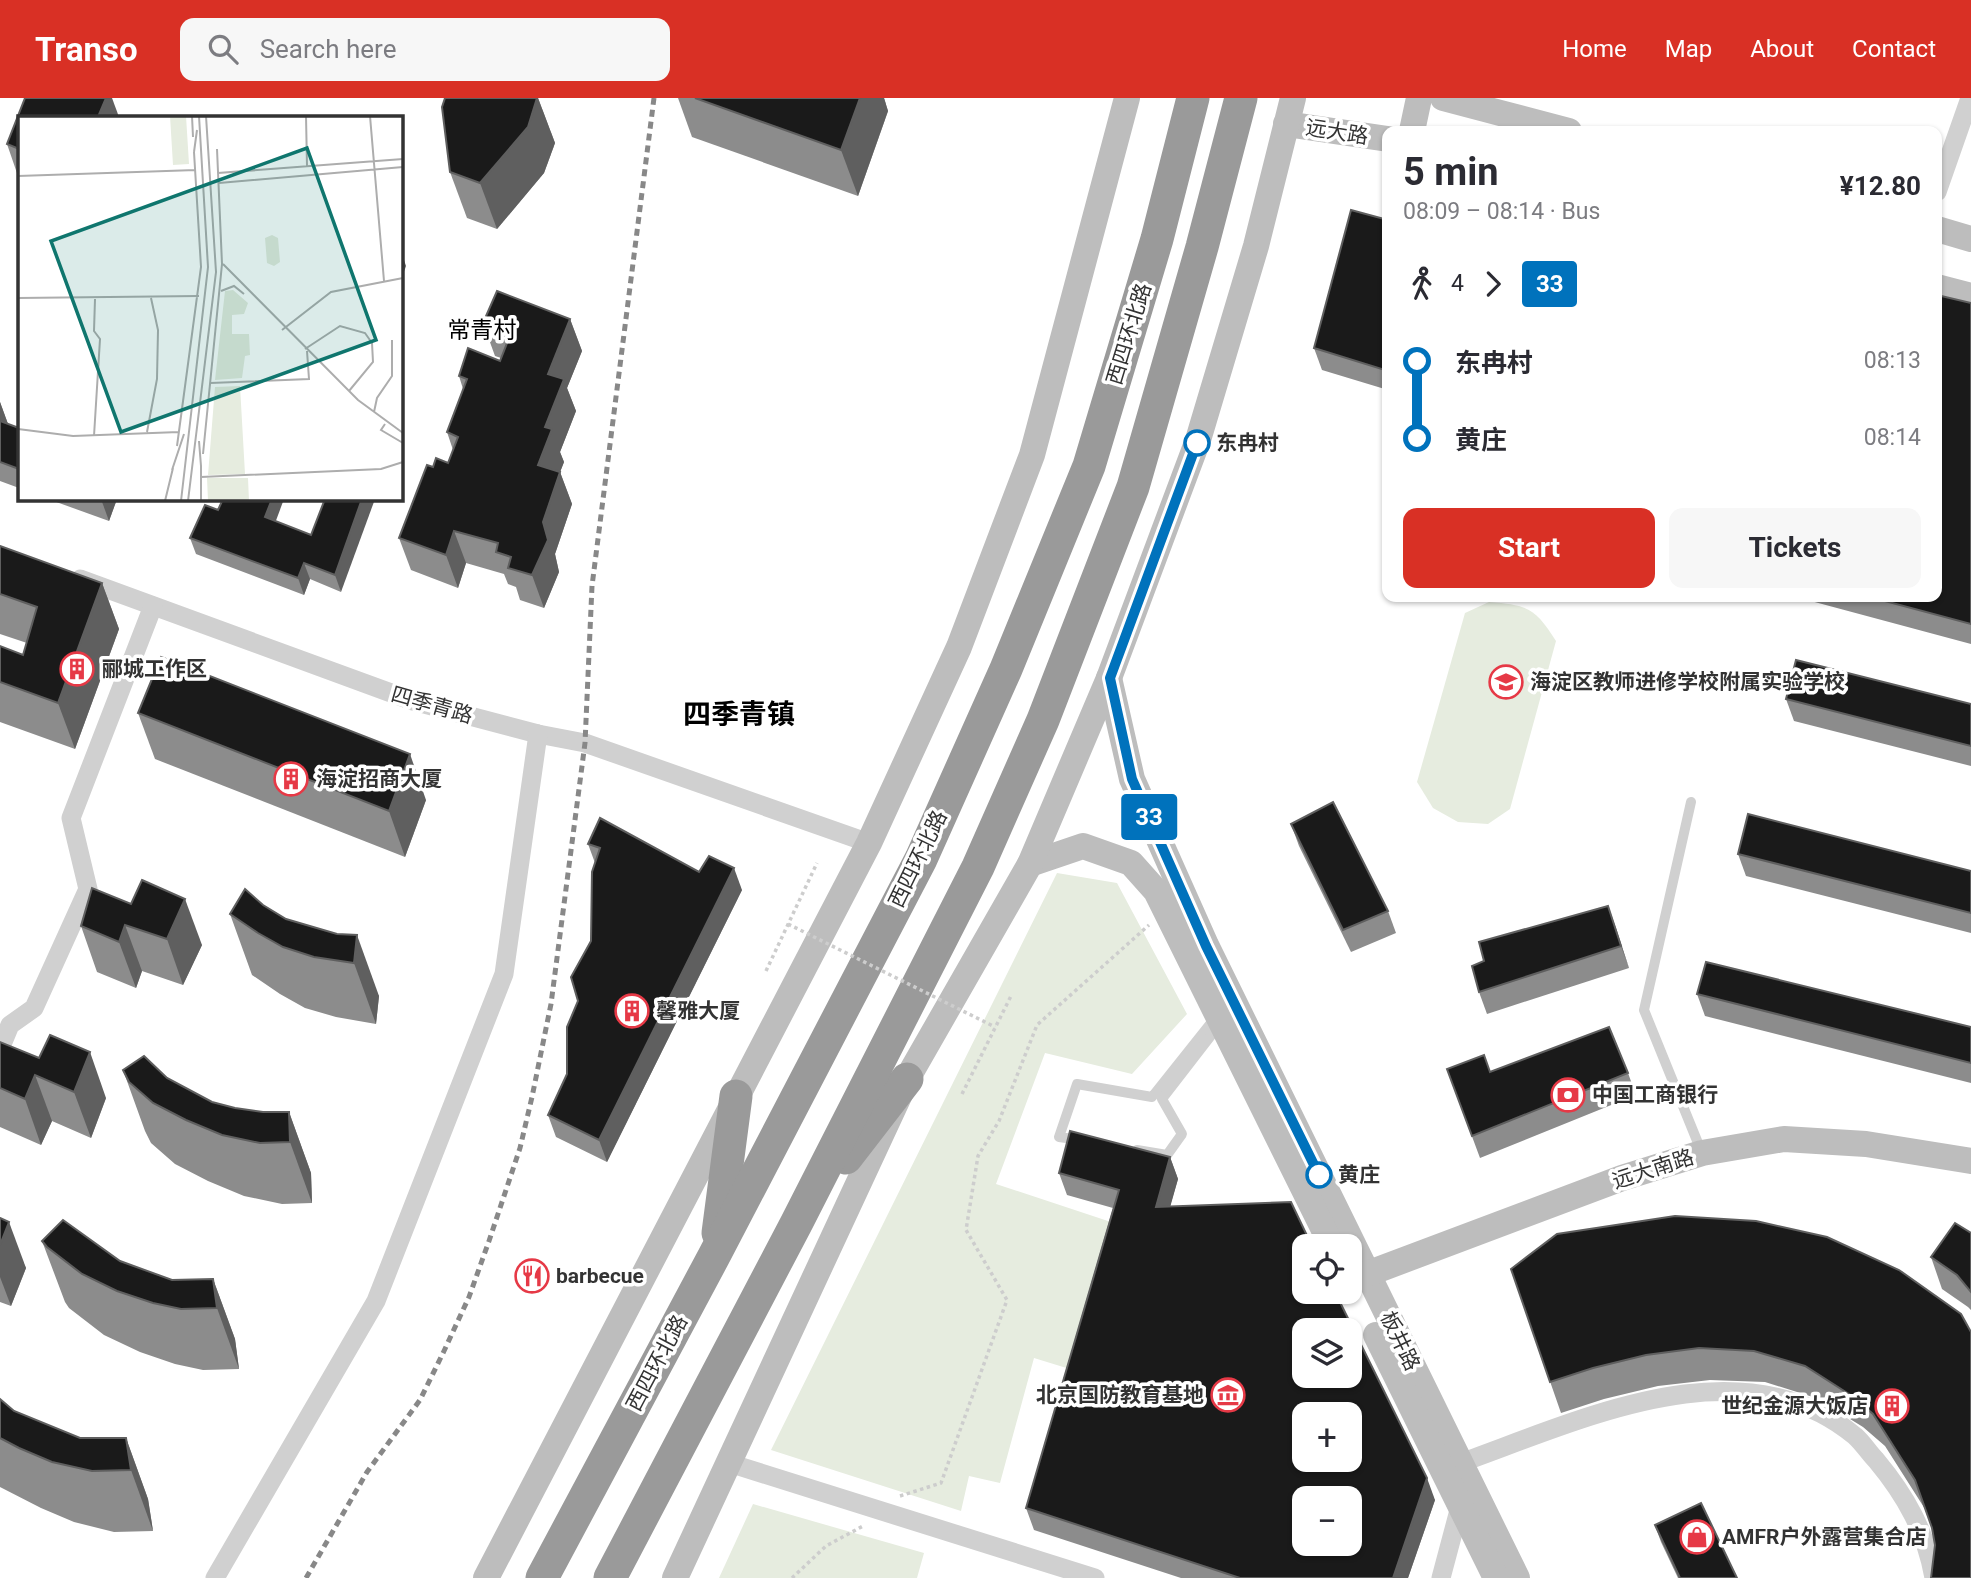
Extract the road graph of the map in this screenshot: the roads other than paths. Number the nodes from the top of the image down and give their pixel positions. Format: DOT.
graph roads {
  1 [pos="1127,98"];
  2 [pos="1193,98"];
  3 [pos="1241,98"];
  4 [pos="1293,98"];
  5 [pos="1419,98"];
  6 [pos="1443,98"];
  7 [pos="1970,98"];
  8 [pos="1286,124"];
  9 [pos="1413,126"];
  10 [pos="1550,126"];
  11 [pos="1382,138"];
  12 [pos="1942,178"];
  13 [pos="1942,230"];
  14 [pos="1971,239"];
  15 [pos="1942,288"];
  16 [pos="1971,296"];
  17 [pos="64,573"];
  18 [pos="153,606"];
  19 [pos="1110,678"];
  20 [pos="538,734"];
  21 [pos="1691,802"];
  22 [pos="869,843"];
  23 [pos="1030,864"];
  24 [pos="1220,1019"];
  25 [pos="0,1049"];
  26 [pos="907,1079"];
  27 [pos="736,1096"];
  28 [pos="1086,1141"];
  29 [pos="1127,1148"];
  30 [pos="1702,1153"];
  31 [pos="1971,1161"];
  32 [pos="796,1224"];
  33 [pos="1326,1234"];
  34 [pos="1335,1234"];
  35 [pos="714,1256"];
  36 [pos="1362,1275"];
  37 [pos="1362,1291"];
  38 [pos="1362,1291"];
  39 [pos="729,1463"];
  40 [pos="1463,1483"];
  41 [pos="215,1578"];
  42 [pos="486,1578"];
  43 [pos="542,1578"];
  44 [pos="610,1578"];
  45 [pos="676,1578"];
  46 [pos="1096,1578"];
  47 [pos="1441,1578"];
  48 [pos="1496,1578"];
  49 [pos="1517,1578"];
  50 [pos="1934,1578"];
  1 -- 22 [label="street"];
  2 -- 35 [label="highway, 西四环北路"];
  3 -- 32 [label="highway"];
  4 -- 8 [label="street"];
  5 -- 9 [label="street"];
  6 -- 10 [label="street"];
  7 -- 12 [label="street"];
  8 -- 11 [label="street, 远大路"];
  8 -- 19 [label="street"];
  13 -- 14 [label="street"];
  15 -- 16 [label="street"];
  17 -- 18 [label="street, 四季青路"];
  18 -- 20 [label="street, 四季青路"];
  18 -- 25 [label="street"];
  19 -- 23 [label="street"];
  19 -- 34 [label="street, 板井路"];
  20 -- 22 [label="street, 四季青路"];
  20 -- 41 [label="street"];
  21 -- 30 [label="lane"];
  22 -- 27 [label="street"];
  23 -- 24 [label="street"];
  23 -- 26 [label="street"];
  24 -- 28 [label="lane"];
  24 -- 29 [label="lane"];
  24 -- 33 [label="street"];
  26 -- 32 [label="highway"];
  26 -- 39 [label="street"];
  27 -- 35 [label="highway"];
  27 -- 42 [label="street"];
  30 -- 31 [label="street, 远大南路"];
  30 -- 36 [label="street, 远大南路"];
  32 -- 44 [label="highway"];
  35 -- 43 [label="highway, 西四环北路"];
  37 -- 40 [label="street"];
  38 -- 40 [label="street, 板井路"];
  39 -- 45 [label="street"];
  39 -- 46 [label="street"];
  40 -- 47 [label="street"];
  40 -- 48 [label="street"];
  40 -- 49 [label="street, 板井路"];
  40 -- 50 [label="street"];
}
